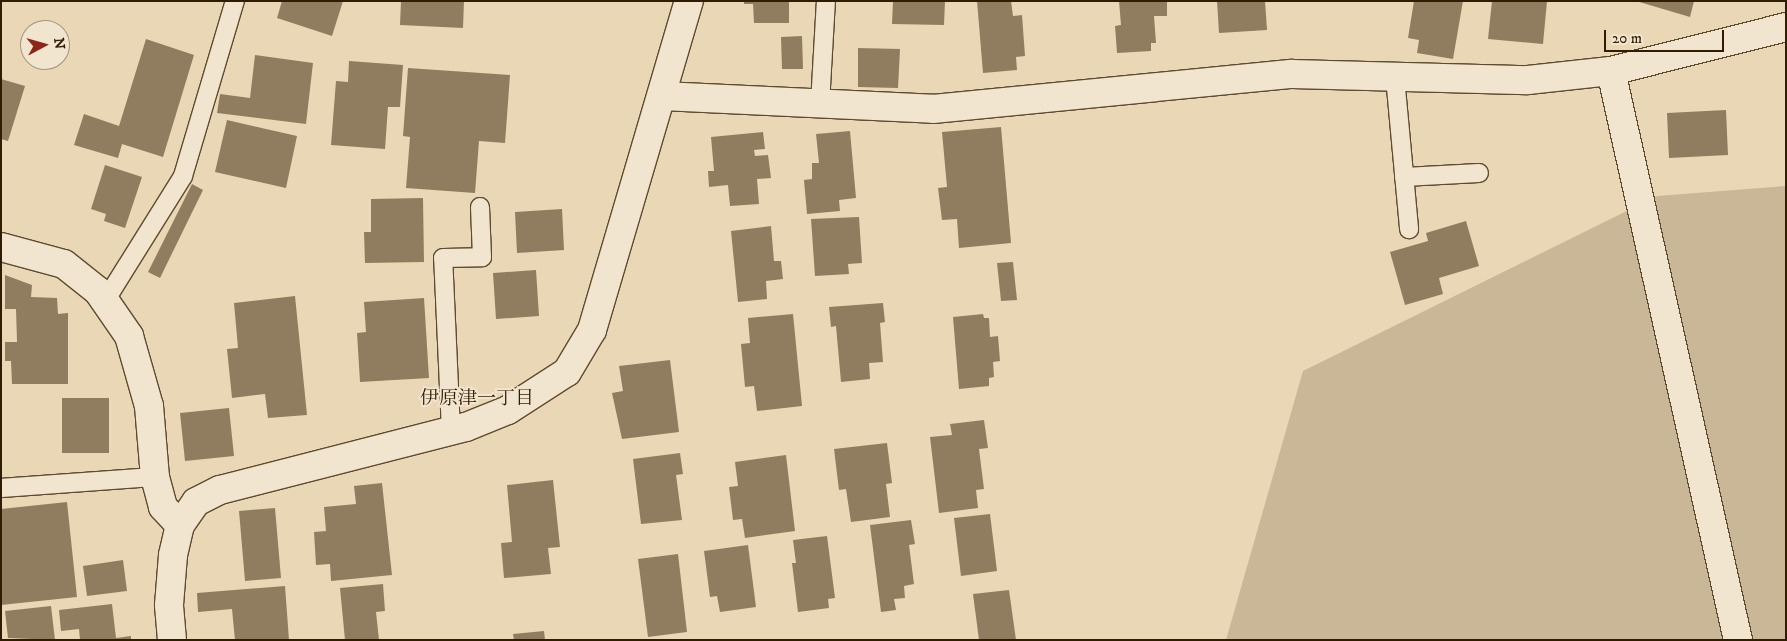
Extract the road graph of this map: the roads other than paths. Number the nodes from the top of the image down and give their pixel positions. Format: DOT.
graph roads {
  1 [pos="235,1"];
  2 [pos="689,1"];
  3 [pos="826,1"];
  4 [pos="1786,27"];
  5 [pos="1611,72"];
  6 [pos="1395,77"];
  7 [pos="662,96"];
  8 [pos="820,104"];
  9 [pos="1480,172"];
  10 [pos="1404,177"];
  11 [pos="480,207"];
  12 [pos="1409,229"];
  13 [pos="1,247"];
  14 [pos="104,301"];
  15 [pos="451,431"];
  16 [pos="155,477"];
  17 [pos="1,488"];
  18 [pos="180,525"];
  19 [pos="172,640"];
  20 [pos="1738,640"];
  1 -- 14 [label="lane"];
  2 -- 7 [label="street"];
  3 -- 8 [label="lane"];
  4 -- 5 [label="street"];
  5 -- 6 [label="street"];
  5 -- 20 [label="street"];
  6 -- 8 [label="street"];
  6 -- 10 [label="lane"];
  7 -- 8 [label="street"];
  7 -- 15 [label="street"];
  9 -- 10 [label="lane"];
  10 -- 12 [label="lane"];
  11 -- 15 [label="lane"];
  13 -- 14 [label="street"];
  14 -- 16 [label="street"];
  15 -- 18 [label="street"];
  16 -- 17 [label="lane"];
  16 -- 18 [label="street"];
  18 -- 19 [label="street"];
}
